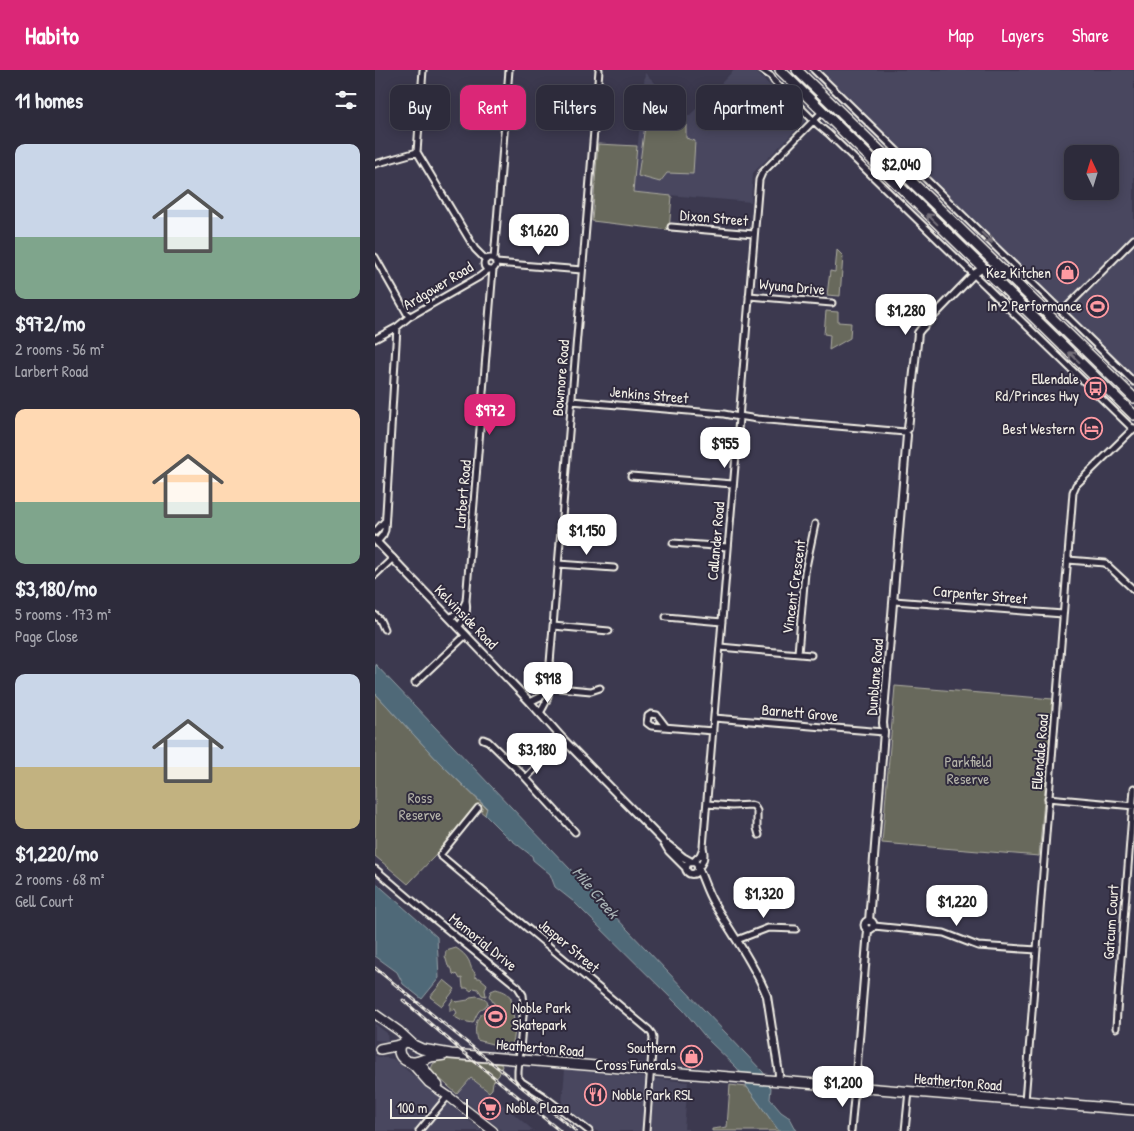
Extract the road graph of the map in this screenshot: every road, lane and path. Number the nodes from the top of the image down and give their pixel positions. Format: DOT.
graph roads {
  1 [pos="423,70"];
  2 [pos="509,70"];
  3 [pos="599,70"];
  4 [pos="762,70"];
  5 [pos="779,70"];
  6 [pos="797,70"];
  7 [pos="814,70"];
  8 [pos="822,112"];
  9 [pos="814,121"];
  10 [pos="417,152"];
  11 [pos="375,164"];
  12 [pos="933,202"];
  13 [pos="671,227"];
  14 [pos="754,234"];
  15 [pos="1134,239"];
  16 [pos="375,257"];
  17 [pos="973,259"];
  18 [pos="486,260"];
  19 [pos="495,261"];
  20 [pos="983,268"];
  21 [pos="491,269"];
  22 [pos="581,270"];
  23 [pos="974,274"];
  24 [pos="749,296"];
  25 [pos="832,303"];
  26 [pos="1062,312"];
  27 [pos="409,318"];
  28 [pos="397,326"];
  29 [pos="375,340"];
  30 [pos="1134,382"];
  31 [pos="1134,398"];
  32 [pos="571,402"];
  33 [pos="1133,415"];
  34 [pos="739,416"];
  35 [pos="1133,429"];
  36 [pos="907,432"];
  37 [pos="631,476"];
  38 [pos="733,484"];
  39 [pos="385,522"];
  40 [pos="815,524"];
  41 [pos="375,532"];
  42 [pos="376,541"];
  43 [pos="673,543"];
  44 [pos="728,547"];
  45 [pos="393,558"];
  46 [pos="1068,560"];
  47 [pos="558,564"];
  48 [pos="614,568"];
  49 [pos="375,575"];
  50 [pos="1134,590"];
  51 [pos="894,600"];
  52 [pos="466,601"];
  53 [pos="1063,614"];
  54 [pos="375,615"];
  55 [pos="450,618"];
  56 [pos="666,618"];
  57 [pos="722,622"];
  58 [pos="553,626"];
  59 [pos="458,627"];
  60 [pos="383,629"];
  61 [pos="609,631"];
  62 [pos="466,635"];
  63 [pos="720,647"];
  64 [pos="798,653"];
  65 [pos="811,655"];
  66 [pos="415,682"];
  67 [pos="548,687"];
  68 [pos="600,688"];
  69 [pos="530,702"];
  70 [pos="540,713"];
  71 [pos="714,718"];
  72 [pos="666,727"];
  73 [pos="713,731"];
  74 [pos="884,732"];
  75 [pos="483,739"];
  76 [pos="563,739"];
  77 [pos="526,778"];
  78 [pos="1134,788"];
  79 [pos="1049,798"];
  80 [pos="707,804"];
  81 [pos="1133,806"];
  82 [pos="478,808"];
  83 [pos="575,832"];
  84 [pos="759,835"];
  85 [pos="663,841"];
  86 [pos="703,847"];
  87 [pos="693,862"];
  88 [pos="686,868"];
  89 [pos="375,869"];
  90 [pos="699,869"];
  91 [pos="692,875"];
  92 [pos="706,888"];
  93 [pos="871,925"];
  94 [pos="797,929"];
  95 [pos="737,940"];
  96 [pos="1037,950"];
  97 [pos="375,1014"];
  98 [pos="388,1024"];
  99 [pos="1116,1028"];
  100 [pos="412,1044"];
  101 [pos="400,1045"];
  102 [pos="378,1048"];
  103 [pos="451,1054"];
  104 [pos="441,1056"];
  105 [pos="403,1059"];
  106 [pos="519,1060"];
  107 [pos="420,1061"];
  108 [pos="650,1071"];
  109 [pos="429,1075"];
  110 [pos="778,1081"];
  111 [pos="855,1087"];
  112 [pos="909,1091"];
  113 [pos="448,1096"];
  114 [pos="1025,1101"];
  115 [pos="1134,1110"];
  116 [pos="419,1131"];
  117 [pos="493,1131"];
  118 [pos="589,1131"];
  119 [pos="646,1131"];
  120 [pos="851,1131"];
  121 [pos="905,1131"];
  1 -- 10 [label="street"];
  2 -- 19 [label="street"];
  3 -- 22 [label="street, Bowmore Road"];
  4 -- 9 [label="street"];
  5 -- 8 [label="main road"];
  6 -- 12 [label="main road"];
  7 -- 26 [label="street, one-way"];
  8 -- 9 [label="street, Callander Road"];
  17 -- 8 [label="main road, one-way"];
  9 -- 14 [label="street, Callander Road"];
  9 -- 23 [label="street"];
  10 -- 11 [label="street"];
  10 -- 18 [label="street"];
  12 -- 20 [label="main road"];
  12 -- 31 [label="main road"];
  13 -- 14 [label="street, Dixon Street"];
  14 -- 24 [label="street, Callander Road"];
  15 -- 26 [label="street"];
  16 -- 27 [label="street"];
  17 -- 20 [label="main road"];
  17 -- 23 [label="street"];
  18 -- 19 [label="street"];
  18 -- 21 [label="street"];
  19 -- 21 [label="street"];
  19 -- 22 [label="street"];
  20 -- 23 [label="street, Dunblane Road"];
  33 -- 20 [label="main road, one-way"];
  21 -- 27 [label="street, Ardgower Road"];
  21 -- 52 [label="street, Larbert Road"];
  22 -- 32 [label="street, Bowmore Road"];
  23 -- 35 [label="street"];
  23 -- 36 [label="street, Dunblane Road"];
  24 -- 25 [label="street, Wyuna Drive"];
  24 -- 34 [label="street, Callander Road"];
  26 -- 30 [label="street"];
  27 -- 28 [label="street, Ardgower Road"];
  28 -- 29 [label="street, Ardgower Road"];
  28 -- 39 [label="street"];
  32 -- 34 [label="street, Jenkins Street"];
  32 -- 47 [label="street, Bowmore Road"];
  33 -- 35 [label="street"];
  34 -- 36 [label="street, Jenkins Street"];
  34 -- 38 [label="street, Callander Road"];
  35 -- 46 [label="street, Ellendale Road"];
  36 -- 51 [label="street, Dunblane Road"];
  37 -- 38 [label="street"];
  38 -- 44 [label="street, Callander Road"];
  39 -- 41 [label="street"];
  39 -- 42 [label="street"];
  40 -- 64 [label="street, Vincent Crescent"];
  42 -- 45 [label="street, Kelvinside Road"];
  43 -- 44 [label="street"];
  44 -- 57 [label="street, Callander Road"];
  45 -- 49 [label="street"];
  45 -- 55 [label="street, Kelvinside Road"];
  46 -- 50 [label="street"];
  46 -- 53 [label="street, Ellendale Road"];
  47 -- 48 [label="street"];
  47 -- 58 [label="street, Bowmore Road"];
  51 -- 53 [label="street, Carpenter Street"];
  51 -- 74 [label="street, Dunblane Road"];
  52 -- 55 [label="street"];
  52 -- 59 [label="street, Larbert Road"];
  53 -- 79 [label="street, Ellendale Road"];
  54 -- 60 [label="street"];
  55 -- 59 [label="street, Kelvinside Road"];
  56 -- 57 [label="street"];
  57 -- 63 [label="street, Callander Road"];
  58 -- 61 [label="street"];
  58 -- 67 [label="street, Bowmore Road"];
  59 -- 62 [label="street, Kelvinside Road"];
  62 -- 66 [label="street"];
  62 -- 69 [label="street, Kelvinside Road"];
  63 -- 64 [label="street, Vincent Crescent"];
  63 -- 71 [label="street, Callander Road"];
  64 -- 65 [label="street, Vincent Crescent"];
  67 -- 68 [label="street"];
  67 -- 69 [label="street"];
  67 -- 70 [label="street, Bowmore Road"];
  69 -- 70 [label="street, Kelvinside Road"];
  70 -- 76 [label="street, Kelvinside Road"];
  71 -- 73 [label="street, Callander Road"];
  71 -- 74 [label="street, Barnett Grove"];
  72 -- 73 [label="street"];
  73 -- 80 [label="street, Callander Road"];
  74 -- 93 [label="street, Dunblane Road"];
  75 -- 77 [label="street"];
  76 -- 77 [label="street"];
  76 -- 85 [label="street, Kelvinside Road"];
  77 -- 83 [label="street"];
  78 -- 81 [label="street, Gatcum Court"];
  79 -- 81 [label="street"];
  79 -- 96 [label="street, Ellendale Road"];
  80 -- 84 [label="street"];
  80 -- 86 [label="street, Callander Road"];
  81 -- 99 [label="street, Gatcum Court"];
  82 -- 108 [label="street, Jasper Street"];
  85 -- 87 [label="street, Kelvinside Road"];
  85 -- 88 [label="street, Kelvinside Road"];
  86 -- 87 [label="street, Callander Road"];
  86 -- 90 [label="street, Callander Road"];
  87 -- 88 [label="street"];
  87 -- 90 [label="street"];
  88 -- 91 [label="street"];
  89 -- 106 [label="street, Memorial Drive"];
  90 -- 91 [label="street"];
  90 -- 92 [label="street"];
  91 -- 92 [label="street"];
  92 -- 95 [label="street"];
  93 -- 96 [label="street"];
  93 -- 111 [label="street, Dunblane Road"];
  94 -- 95 [label="street"];
  95 -- 110 [label="street"];
  96 -- 114 [label="street, Ellendale Road"];
  97 -- 98 [label="main road"];
  98 -- 100 [label="main road"];
  98 -- 101 [label="main road"];
  100 -- 101 [label="main road"];
  100 -- 103 [label="main road, Heatherton Road"];
  100 -- 107 [label="main road"];
  101 -- 102 [label="main road"];
  101 -- 105 [label="main road"];
  102 -- 105 [label="main road"];
  103 -- 104 [label="main road, Heatherton Road"];
  103 -- 106 [label="main road, Heatherton Road"];
  104 -- 107 [label="main road, Heatherton Road"];
  104 -- 109 [label="main road"];
  105 -- 107 [label="main road, Heatherton Road"];
  105 -- 113 [label="main road"];
  106 -- 108 [label="main road, Heatherton Road"];
  106 -- 118 [label="street, Memorial Drive"];
  107 -- 109 [label="main road"];
  108 -- 110 [label="main road, Heatherton Road"];
  108 -- 119 [label="street, Jasper Street"];
  109 -- 113 [label="main road"];
  110 -- 111 [label="main road, Heatherton Road"];
  111 -- 112 [label="main road, Heatherton Road"];
  111 -- 120 [label="street"];
  112 -- 114 [label="main road, Heatherton Road"];
  112 -- 121 [label="street"];
  113 -- 116 [label="street"];
  113 -- 117 [label="main road"];
  114 -- 115 [label="main road, Heatherton Road"];
}
